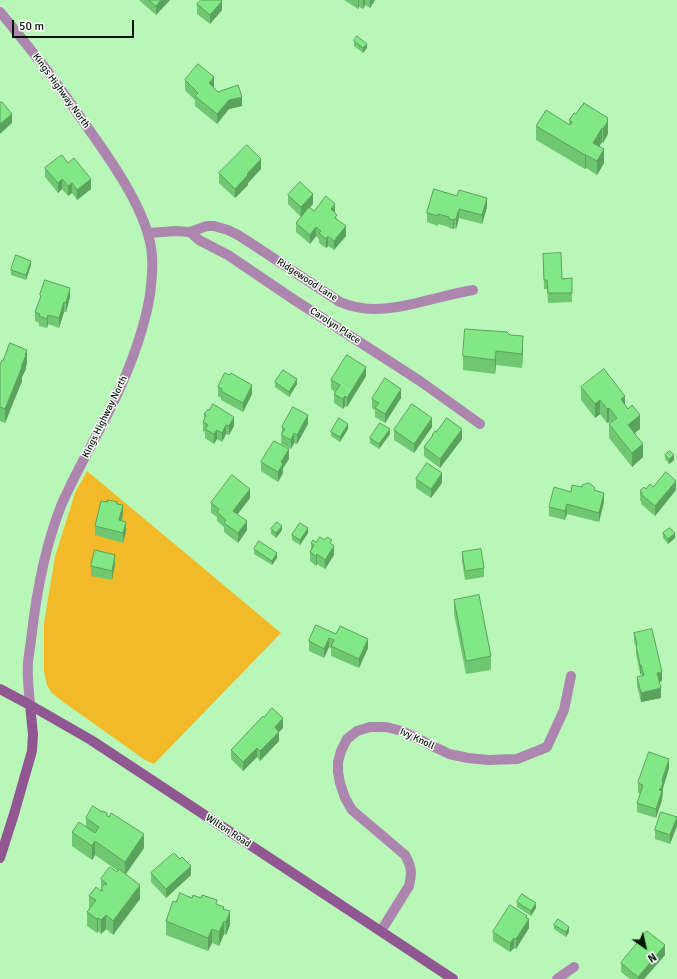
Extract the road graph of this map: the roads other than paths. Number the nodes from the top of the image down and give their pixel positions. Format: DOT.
graph roads {
  1 [pos="0,12"];
  2 [pos="190,232"];
  3 [pos="148,233"];
  4 [pos="473,290"];
  5 [pos="480,424"];
  6 [pos="571,676"];
  7 [pos="0,689"];
  8 [pos="30,705"];
  9 [pos="0,858"];
  10 [pos="381,931"];
  11 [pos="574,967"];
  12 [pos="452,979"];
  13 [pos="557,979"];
  1 -- 3 [label="street, Kings Highway North"];
  2 -- 3 [label="street, Ridgewood Lane"];
  2 -- 4 [label="street, Ridgewood Lane"];
  2 -- 5 [label="street, Carolyn Place"];
  3 -- 8 [label="street, Kings Highway North"];
  6 -- 10 [label="street, Ivy Knoll"];
  7 -- 8 [label="main road, Wilton Road"];
  8 -- 9 [label="main road, Kings Highway North"];
  8 -- 10 [label="main road, Wilton Road"];
  10 -- 12 [label="main road, Wilton Road"];
  11 -- 13 [label="street"];
}
